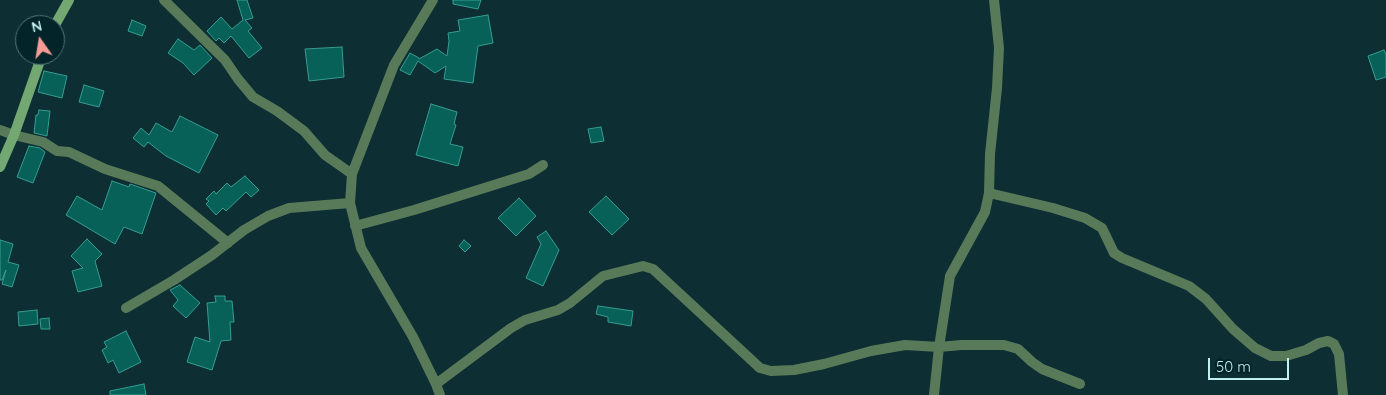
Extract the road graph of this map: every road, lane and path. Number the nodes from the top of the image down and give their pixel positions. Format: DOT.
graph roads {
  1 [pos="69,0"];
  2 [pos="164,0"];
  3 [pos="434,0"];
  4 [pos="994,0"];
  5 [pos="61,15"];
  6 [pos="38,65"];
  7 [pos="0,130"];
  8 [pos="14,135"];
  9 [pos="543,165"];
  10 [pos="0,167"];
  11 [pos="352,174"];
  12 [pos="989,193"];
  13 [pos="350,203"];
  14 [pos="355,226"];
  15 [pos="228,243"];
  16 [pos="126,308"];
  17 [pos="939,347"];
  18 [pos="436,384"];
  19 [pos="1080,384"];
  20 [pos="440,395"];
  21 [pos="934,395"];
  22 [pos="1343,395"];
  1 -- 5 [label="street"];
  2 -- 11 [label="street"];
  3 -- 11 [label="street"];
  4 -- 12 [label="street"];
  6 -- 8 [label="street"];
  7 -- 8 [label="street"];
  8 -- 10 [label="street"];
  8 -- 15 [label="street"];
  9 -- 14 [label="street"];
  11 -- 13 [label="street"];
  12 -- 17 [label="street"];
  12 -- 22 [label="street"];
  13 -- 14 [label="street"];
  13 -- 15 [label="street"];
  14 -- 18 [label="street"];
  15 -- 16 [label="street"];
  17 -- 18 [label="street"];
  17 -- 19 [label="street"];
  17 -- 21 [label="street"];
  18 -- 20 [label="street"];
}
